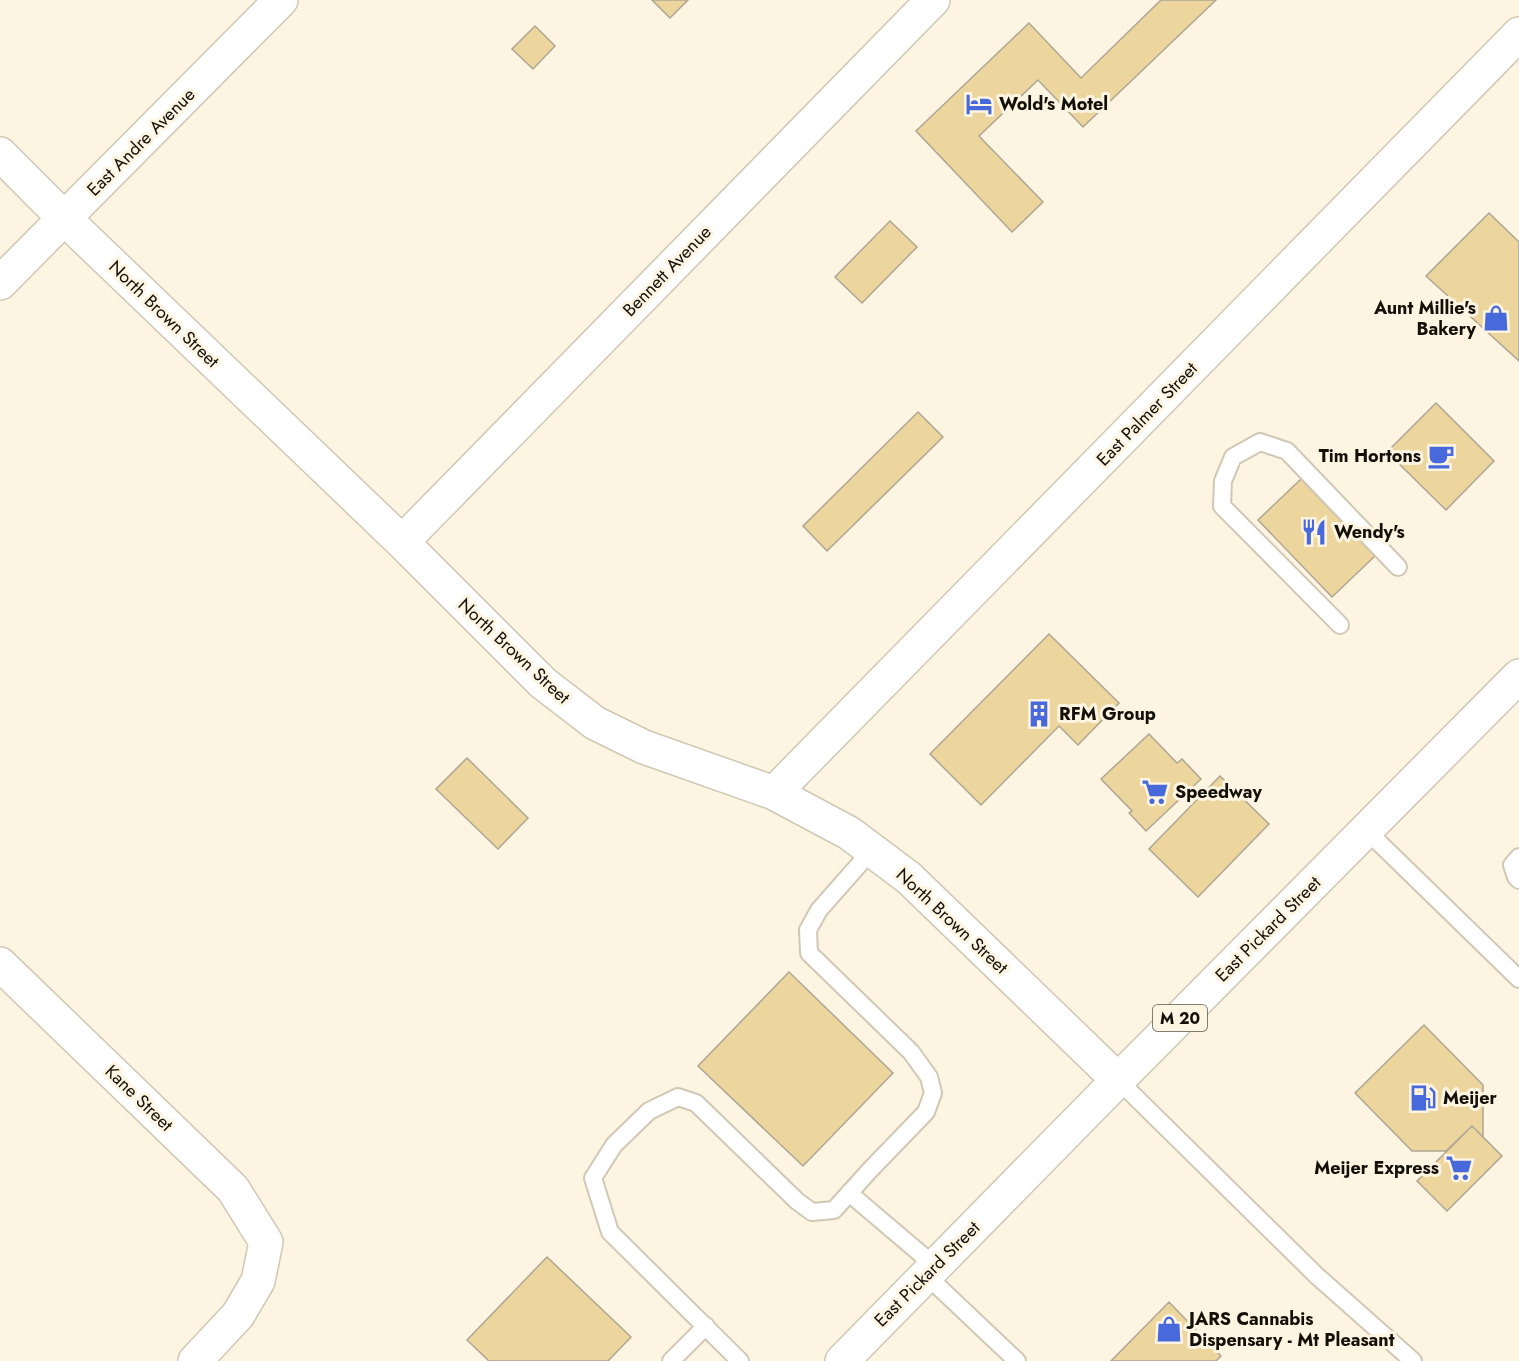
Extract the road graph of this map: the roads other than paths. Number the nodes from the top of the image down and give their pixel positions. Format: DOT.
graph roads {
  1 [pos="281,0"];
  2 [pos="933,0"];
  3 [pos="1519,34"];
  4 [pos="0,154"];
  5 [pos="65,219"];
  6 [pos="0,283"];
  7 [pos="402,542"];
  8 [pos="1398,567"];
  9 [pos="1340,625"];
  10 [pos="1519,676"];
  11 [pos="774,793"];
  12 [pos="1366,830"];
  13 [pos="872,850"];
  14 [pos="1519,857"];
  15 [pos="1519,880"];
  16 [pos="0,964"];
  17 [pos="1516,971"];
  18 [pos="1118,1080"];
  19 [pos="849,1193"];
  20 [pos="931,1270"];
  21 [pos="706,1326"];
  22 [pos="195,1361"];
  23 [pos="672,1361"];
  24 [pos="740,1361"];
  25 [pos="842,1361"];
  26 [pos="1017,1361"];
  27 [pos="1413,1361"];
  1 -- 5 [label="street, East Andre Avenue"];
  2 -- 7 [label="street, Bennett Avenue"];
  3 -- 11 [label="street, East Palmer Street"];
  4 -- 5 [label="street, North Brown Street"];
  5 -- 6 [label="street, East Andre Avenue"];
  5 -- 7 [label="street, North Brown Street"];
  7 -- 11 [label="street, North Brown Street"];
  8 -- 9 [label="lane"];
  10 -- 12 [label="street, East Pickard Street / M 20"];
  11 -- 13 [label="street, North Brown Street"];
  12 -- 17 [label="lane"];
  12 -- 18 [label="street, East Pickard Street / M 20"];
  13 -- 18 [label="street, North Brown Street"];
  13 -- 19 [label="lane"];
  14 -- 15 [label="lane"];
  16 -- 22 [label="street, Kane Street"];
  18 -- 20 [label="street, East Pickard Street / M 20"];
  18 -- 27 [label="lane"];
  19 -- 20 [label="lane"];
  19 -- 21 [label="lane"];
  20 -- 25 [label="street, East Pickard Street / M 20"];
  20 -- 26 [label="lane"];
  21 -- 23 [label="lane"];
  21 -- 24 [label="lane"];
}
